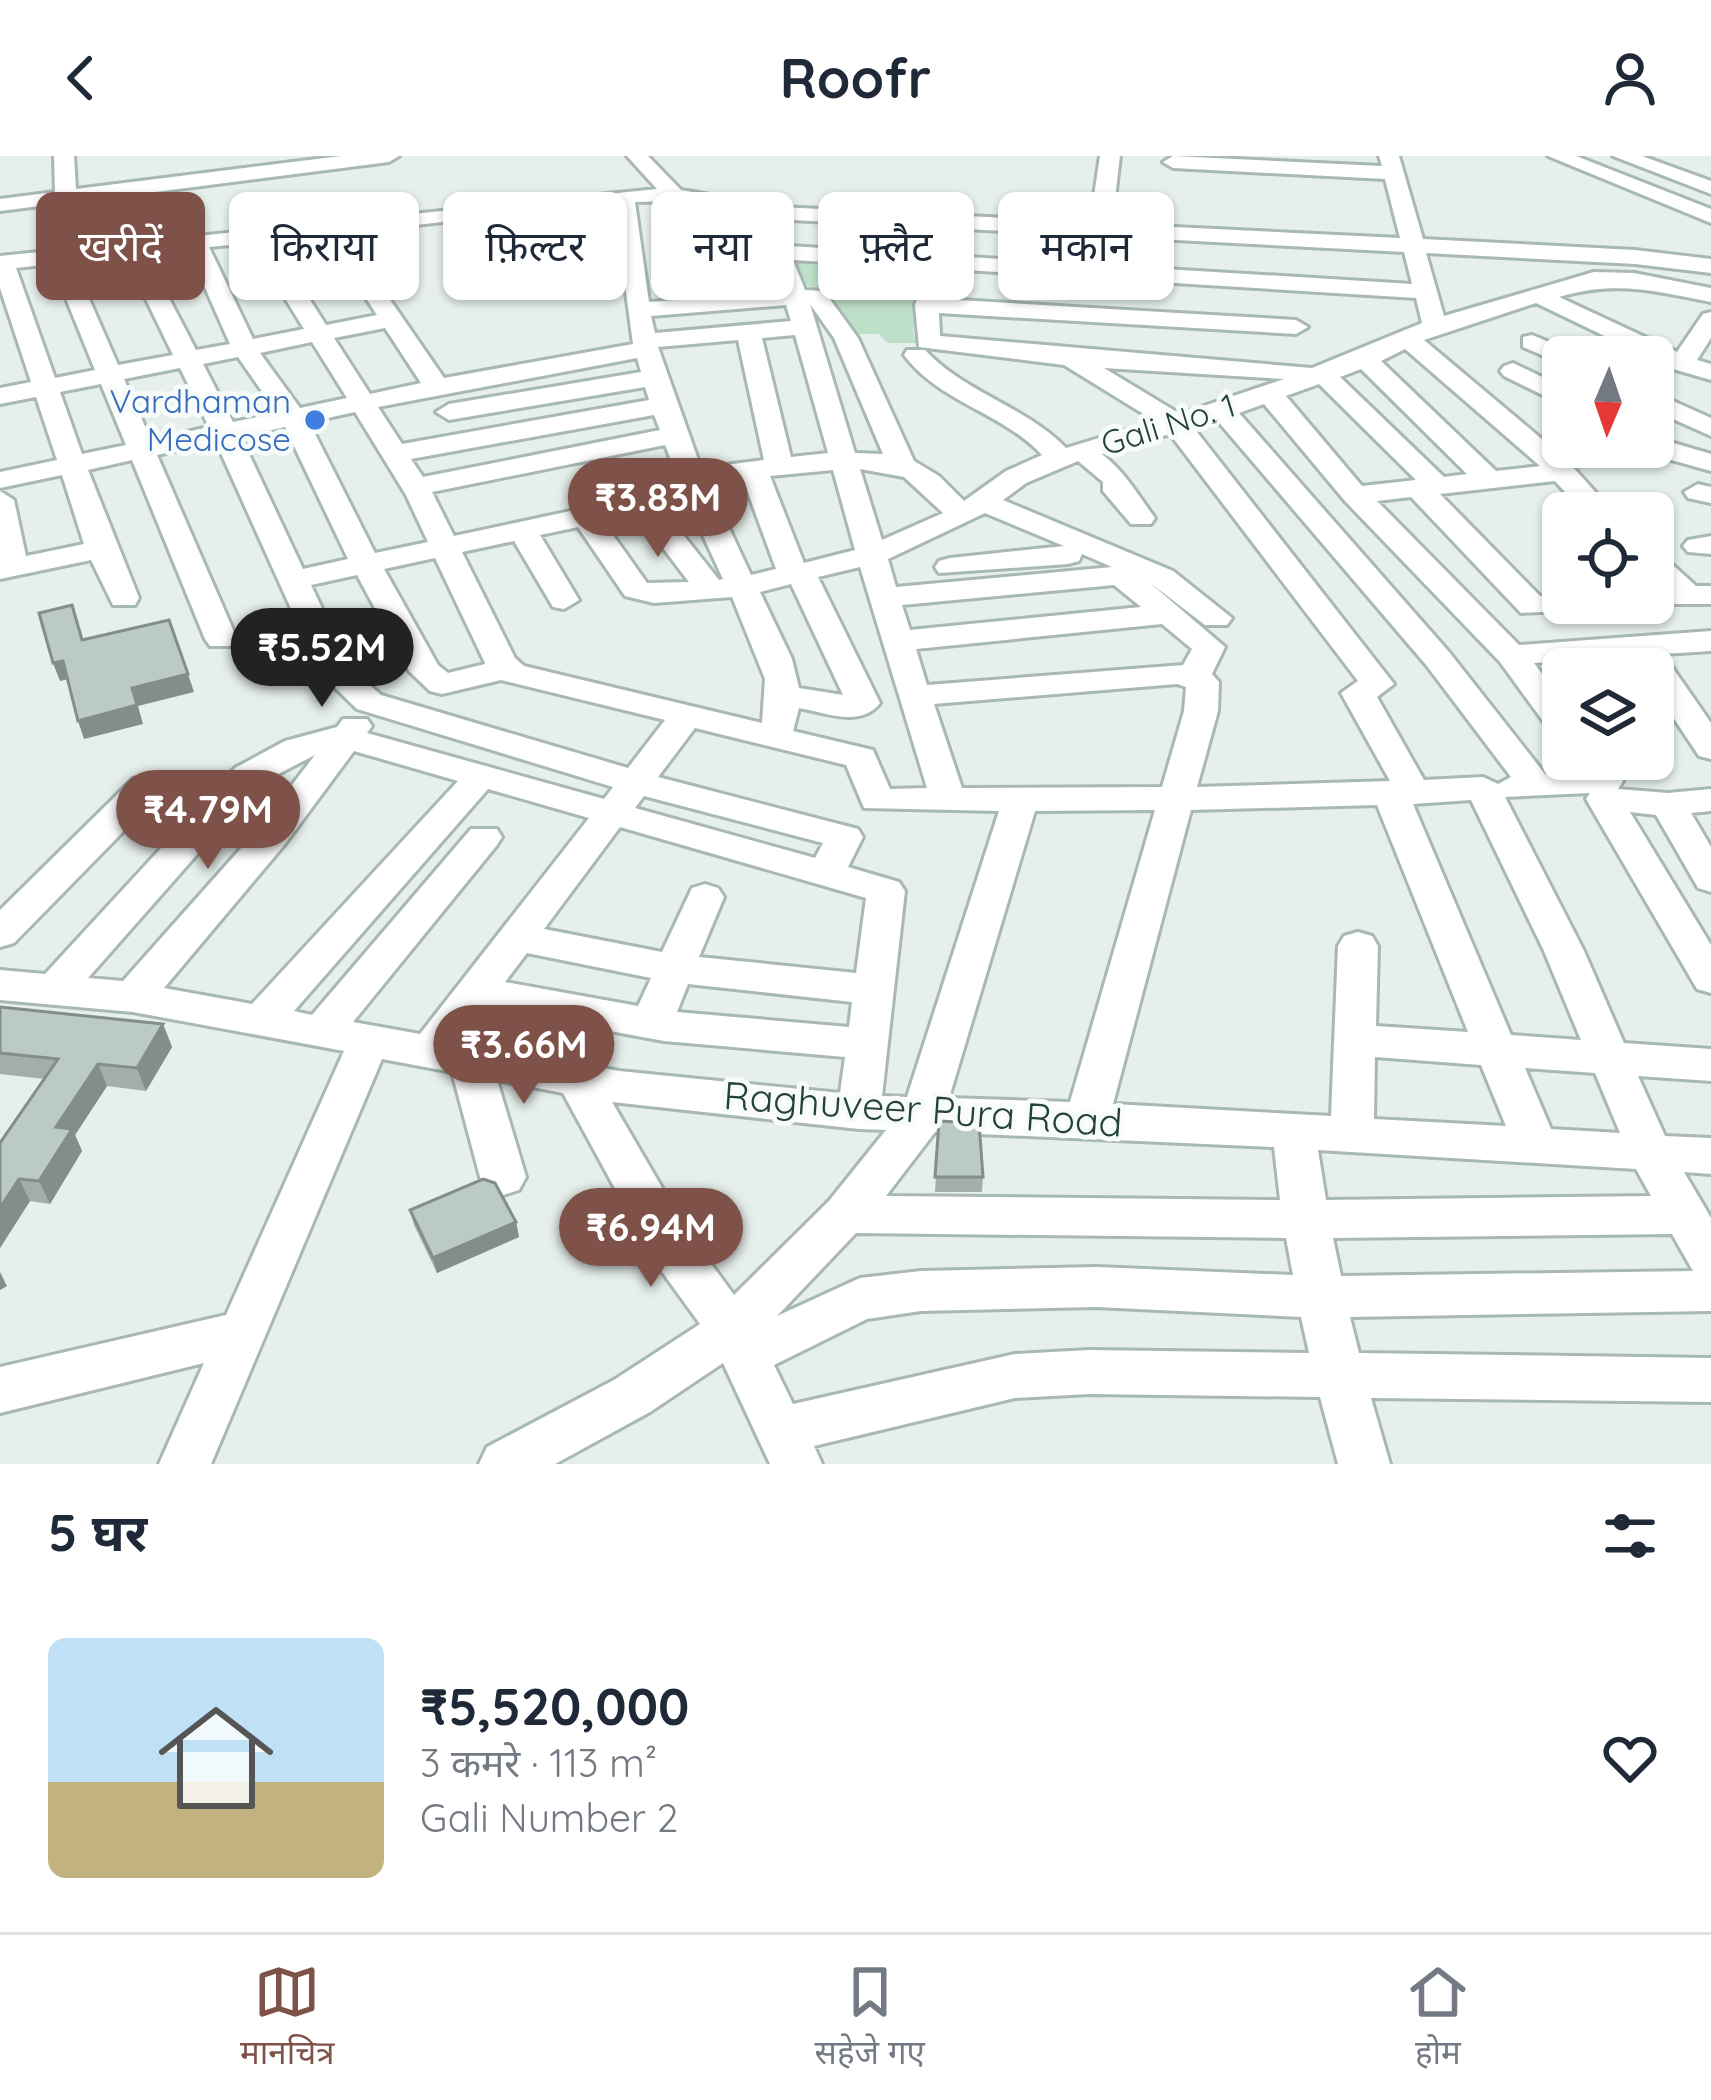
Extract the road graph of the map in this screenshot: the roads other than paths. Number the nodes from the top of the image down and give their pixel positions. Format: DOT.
graph roads {
  1 [pos="64,156"];
  2 [pos="389,156"];
  3 [pos="637,156"];
  4 [pos="1110,156"];
  5 [pos="1558,156"];
  6 [pos="1619,156"];
  7 [pos="1689,160"];
  8 [pos="1173,162"];
  9 [pos="1391,164"];
  10 [pos="1581,166"];
  11 [pos="1658,168"];
  12 [pos="354,184"];
  13 [pos="1711,188"];
  14 [pos="67,192"];
  15 [pos="177,192"];
  16 [pos="534,192"];
  17 [pos="679,192"];
  18 [pos="1105,192"];
  19 [pos="36,201"];
  20 [pos="0,206"];
  21 [pos="1711,217"];
  22 [pos="627,218"];
  23 [pos="1711,232"];
  24 [pos="1174,235"];
  25 [pos="1301,242"];
  26 [pos="1429,248"];
  27 [pos="1635,257"];
  28 [pos="36,259"];
  29 [pos="2,263"];
  30 [pos="205,263"];
  31 [pos="974,264"];
  32 [pos="1711,266"];
  33 [pos="794,280"];
  34 [pos="1298,286"];
  35 [pos="1425,292"];
  36 [pos="794,293"];
  37 [pos="1535,294"];
  38 [pos="1711,295"];
  39 [pos="651,296"];
  40 [pos="638,298"];
  41 [pos="80,300"];
  42 [pos="157,300"];
  43 [pos="298,300"];
  44 [pos="375,300"];
  45 [pos="928,300"];
  46 [pos="927,305"];
  47 [pos="1628,306"];
  48 [pos="388,320"];
  49 [pos="1711,320"];
  50 [pos="1435,326"];
  51 [pos="805,327"];
  52 [pos="1296,327"];
  53 [pos="748,332"];
  54 [pos="320,334"];
  55 [pos="1408,339"];
  56 [pos="1532,342"];
  57 [pos="646,345"];
  58 [pos="1542,347"];
  59 [pos="245,349"];
  60 [pos="916,355"];
  61 [pos="1070,358"];
  62 [pos="1693,358"];
  63 [pos="1365,359"];
  64 [pos="186,362"];
  65 [pos="1513,371"];
  66 [pos="1711,372"];
  67 [pos="1310,375"];
  68 [pos="107,376"];
  69 [pos="657,376"];
  70 [pos="1542,386"];
  71 [pos="436,387"];
  72 [pos="47,388"];
  73 [pos="1269,393"];
  74 [pos="0,396"];
  75 [pos="361,404"];
  76 [pos="667,405"];
  77 [pos="1222,410"];
  78 [pos="1674,410"];
  79 [pos="449,412"];
  80 [pos="294,419"];
  81 [pos="1174,422"];
  82 [pos="1711,428"];
  83 [pos="226,434"];
  84 [pos="676,435"];
  85 [pos="142,451"];
  86 [pos="1674,452"];
  87 [pos="394,454"];
  88 [pos="1071,454"];
  89 [pos="1542,454"];
  90 [pos="848,462"];
  91 [pos="1711,463"];
  92 [pos="74,465"];
  93 [pos="902,465"];
  94 [pos="1546,468"];
  95 [pos="1558,468"];
  96 [pos="767,470"];
  97 [pos="0,480"];
  98 [pos="1489,480"];
  99 [pos="695,484"];
  100 [pos="415,487"];
  101 [pos="1428,487"];
  102 [pos="1580,492"];
  103 [pos="1355,495"];
  104 [pos="0,500"];
  105 [pos="643,503"];
  106 [pos="972,511"];
  107 [pos="584,514"];
  108 [pos="1142,518"];
  109 [pos="522,529"];
  110 [pos="445,546"];
  111 [pos="101,549"];
  112 [pos="1096,550"];
  113 [pos="998,562"];
  114 [pos="365,563"];
  115 [pos="6,569"];
  116 [pos="797,573"];
  117 [pos="880,575"];
  118 [pos="1674,577"];
  119 [pos="293,580"];
  120 [pos="726,588"];
  121 [pos="1700,596"];
  122 [pos="124,598"];
  123 [pos="564,600"];
  124 [pos="1542,605"];
  125 [pos="1167,614"];
  126 [pos="1216,618"];
  127 [pos="221,639"];
  128 [pos="899,641"];
  129 [pos="1640,644"];
  130 [pos="1707,647"];
  131 [pos="1511,655"];
  132 [pos="506,669"];
  133 [pos="1192,675"];
  134 [pos="787,696"];
  135 [pos="912,696"];
  136 [pos="1542,696"];
  137 [pos="686,716"];
  138 [pos="356,725"];
  139 [pos="773,737"];
  140 [pos="1711,748"];
  141 [pos="1599,780"];
  142 [pos="634,782"];
  143 [pos="146,787"];
  144 [pos="472,787"];
  145 [pos="1483,788"];
  146 [pos="1537,788"];
  147 [pos="1402,794"];
  148 [pos="1179,796"];
  149 [pos="874,799"];
  150 [pos="1711,800"];
  151 [pos="949,801"];
  152 [pos="1020,801"];
  153 [pos="1668,804"];
  154 [pos="608,816"];
  155 [pos="484,837"];
  156 [pos="845,837"];
  157 [pos="827,872"];
  158 [pos="1711,879"];
  159 [pos="705,897"];
  160 [pos="0,933"];
  161 [pos="515,937"];
  162 [pos="1358,946"];
  163 [pos="672,968"];
  164 [pos="1711,980"];
  165 [pos="0,986"];
  166 [pos="56,988"];
  167 [pos="876,990"];
  168 [pos="475,992"];
  169 [pos="133,997"];
  170 [pos="262,1020"];
  171 [pos="651,1024"];
  172 [pos="322,1031"];
  173 [pos="370,1040"];
  174 [pos="1354,1040"];
  175 [pos="868,1043"];
  176 [pos="1495,1047"];
  177 [pos="451,1054"];
  178 [pos="1608,1057"];
  179 [pos="1711,1065"];
  180 [pos="577,1080"];
  181 [pos="859,1112"];
  182 [pos="922,1117"];
  183 [pos="1088,1119"];
  184 [pos="1294,1131"];
  185 [pos="1352,1134"];
  186 [pos="1534,1142"];
  187 [pos="1650,1153"];
  188 [pos="1711,1156"];
  189 [pos="503,1177"];
  190 [pos="845,1214"];
  191 [pos="1682,1215"];
  192 [pos="1304,1219"];
  193 [pos="1711,1260"];
  194 [pos="1711,1291"];
  195 [pos="1318,1297"];
  196 [pos="241,1334"];
  197 [pos="739,1342"];
  198 [pos="1340,1378"];
  199 [pos="1711,1380"];
  200 [pos="0,1390"];
  201 [pos="788,1447"];
  202 [pos="185,1464"];
  203 [pos="505,1464"];
  204 [pos="1364,1464"];
  1 -- 14 [label="street"];
  2 -- 12 [label="street"];
  3 -- 17 [label="street"];
  4 -- 18 [label="street"];
  5 -- 10 [label="street"];
  6 -- 10 [label="street"];
  6 -- 11 [label="street"];
  7 -- 11 [label="street"];
  8 -- 9 [label="street"];
  9 -- 26 [label="street"];
  10 -- 21 [label="street"];
  11 -- 13 [label="street"];
  12 -- 15 [label="street"];
  12 -- 16 [label="street"];
  19 -- 20 [label="street"];
  22 -- 40 [label="street"];
  23 -- 27 [label="street"];
  24 -- 25 [label="street"];
  25 -- 26 [label="street"];
  25 -- 34 [label="street"];
  26 -- 27 [label="street"];
  26 -- 35 [label="street"];
  27 -- 32 [label="street"];
  28 -- 29 [label="street"];
  29 -- 72 [label="street"];
  30 -- 59 [label="street"];
  31 -- 34 [label="street"];
  33 -- 93 [label="street"];
  34 -- 35 [label="street"];
  34 -- 52 [label="street"];
  35 -- 50 [label="street"];
  36 -- 51 [label="street"];
  37 -- 47 [label="street"];
  37 -- 47 [label="street, Gali No. 1"];
  37 -- 50 [label="street, Gali No. 1"];
  38 -- 47 [label="street"];
  39 -- 40 [label="street"];
  40 -- 57 [label="street"];
  41 -- 68 [label="street"];
  42 -- 64 [label="street"];
  43 -- 54 [label="street"];
  44 -- 48 [label="street"];
  45 -- 46 [label="street"];
  46 -- 52 [label="street"];
  46 -- 61 [label="street"];
  47 -- 62 [label="street"];
  48 -- 54 [label="street"];
  48 -- 71 [label="street"];
  49 -- 62 [label="street"];
  50 -- 55 [label="street, Gali No. 1"];
  51 -- 53 [label="street"];
  51 -- 90 [label="street"];
  52 -- 67 [label="street"];
  53 -- 57 [label="street"];
  53 -- 96 [label="street"];
  54 -- 59 [label="street"];
  54 -- 75 [label="street"];
  55 -- 63 [label="street, Gali No. 1"];
  55 -- 89 [label="street"];
  56 -- 58 [label="street"];
  57 -- 69 [label="street"];
  57 -- 71 [label="street"];
  59 -- 64 [label="street"];
  59 -- 80 [label="street"];
  60 -- 88 [label="street"];
  61 -- 67 [label="street"];
  61 -- 81 [label="street"];
  62 -- 66 [label="street"];
  63 -- 67 [label="street, Gali No. 1"];
  63 -- 98 [label="street"];
  64 -- 68 [label="street"];
  64 -- 83 [label="street"];
  65 -- 70 [label="street"];
  67 -- 73 [label="street, Gali No. 1"];
  67 -- 101 [label="street"];
  68 -- 72 [label="street"];
  68 -- 85 [label="street"];
  69 -- 76 [label="street"];
  69 -- 79 [label="street"];
  71 -- 75 [label="street"];
  72 -- 74 [label="street"];
  72 -- 92 [label="street"];
  73 -- 77 [label="street, Gali No. 1"];
  73 -- 103 [label="street"];
  75 -- 80 [label="street"];
  75 -- 87 [label="street"];
  76 -- 84 [label="street"];
  76 -- 87 [label="street"];
  77 -- 81 [label="street, Gali No. 1"];
  77 -- 146 [label="street"];
  78 -- 82 [label="street"];
  80 -- 83 [label="street"];
  80 -- 114 [label="street"];
  81 -- 88 [label="street, Gali No. 1"];
  81 -- 147 [label="street"];
  83 -- 85 [label="street"];
  83 -- 119 [label="street"];
  84 -- 99 [label="street"];
  84 -- 100 [label="street"];
  85 -- 92 [label="street"];
  85 -- 127 [label="street"];
  86 -- 91 [label="street"];
  87 -- 100 [label="street"];
  88 -- 106 [label="street, Gali No. 1"];
  88 -- 108 [label="street"];
  90 -- 93 [label="street"];
  90 -- 96 [label="street"];
  90 -- 117 [label="street"];
  92 -- 97 [label="street"];
  92 -- 111 [label="street"];
  93 -- 106 [label="street"];
  94 -- 98 [label="street"];
  95 -- 102 [label="street"];
  96 -- 99 [label="street"];
  96 -- 116 [label="street"];
  98 -- 101 [label="street"];
  99 -- 105 [label="street"];
  99 -- 120 [label="street"];
  100 -- 110 [label="street"];
  101 -- 103 [label="street"];
  101 -- 124 [label="street"];
  103 -- 131 [label="street"];
  104 -- 115 [label="street"];
  105 -- 107 [label="street"];
  105 -- 120 [label="street"];
  106 -- 112 [label="street"];
  106 -- 113 [label="street"];
  106 -- 117 [label="street, Gali No. 1"];
  107 -- 109 [label="street"];
  107 -- 120 [label="street, Gali No. 1"];
  109 -- 110 [label="street"];
  109 -- 123 [label="street"];
  110 -- 114 [label="street"];
  110 -- 132 [label="street"];
  111 -- 115 [label="street"];
  111 -- 122 [label="street"];
  112 -- 113 [label="street"];
  112 -- 126 [label="street"];
  113 -- 117 [label="street"];
  114 -- 119 [label="street"];
  114 -- 132 [label="street"];
  116 -- 117 [label="street, Gali No. 1"];
  116 -- 120 [label="street, Gali No. 1"];
  116 -- 134 [label="street"];
  117 -- 125 [label="street"];
  117 -- 128 [label="street"];
  118 -- 121 [label="street"];
  119 -- 138 [label="street"];
  120 -- 134 [label="street"];
  125 -- 128 [label="street"];
  125 -- 133 [label="street"];
  128 -- 135 [label="street"];
  129 -- 130 [label="street"];
  129 -- 131 [label="street"];
  129 -- 140 [label="street"];
  131 -- 136 [label="street"];
  132 -- 137 [label="street"];
  133 -- 135 [label="street"];
  133 -- 148 [label="street"];
  134 -- 139 [label="street"];
  135 -- 151 [label="street"];
  137 -- 139 [label="street"];
  137 -- 142 [label="street"];
  138 -- 142 [label="street"];
  138 -- 154 [label="street"];
  138 -- 166 [label="street"];
  138 -- 169 [label="street"];
  139 -- 149 [label="street"];
  141 -- 146 [label="street"];
  141 -- 153 [label="street"];
  141 -- 164 [label="street"];
  142 -- 154 [label="street"];
  142 -- 156 [label="street"];
  143 -- 160 [label="street"];
  144 -- 170 [label="street"];
  145 -- 146 [label="street"];
  145 -- 147 [label="street"];
  145 -- 178 [label="street"];
  147 -- 148 [label="street"];
  147 -- 176 [label="street"];
  148 -- 152 [label="street"];
  148 -- 183 [label="street"];
  149 -- 151 [label="street"];
  149 -- 156 [label="street"];
  150 -- 153 [label="street"];
  151 -- 152 [label="street"];
  152 -- 182 [label="street"];
  153 -- 158 [label="street"];
  154 -- 157 [label="street"];
  154 -- 161 [label="street"];
  155 -- 172 [label="street"];
  156 -- 157 [label="street"];
  157 -- 167 [label="street"];
  159 -- 163 [label="street"];
  161 -- 163 [label="street"];
  161 -- 168 [label="street"];
  162 -- 174 [label="street"];
  163 -- 167 [label="street"];
  163 -- 171 [label="street"];
  165 -- 166 [label="street, Raghuveer Pura Road"];
  166 -- 169 [label="street, Raghuveer Pura Road"];
  167 -- 175 [label="street"];
  168 -- 171 [label="street"];
  168 -- 177 [label="street"];
  169 -- 170 [label="street, Raghuveer Pura Road"];
  170 -- 172 [label="street, Raghuveer Pura Road"];
  171 -- 175 [label="street"];
  172 -- 173 [label="street, Raghuveer Pura Road"];
  173 -- 177 [label="street, Raghuveer Pura Road"];
  173 -- 196 [label="street"];
  174 -- 176 [label="street"];
  174 -- 185 [label="street"];
  175 -- 181 [label="street"];
  176 -- 178 [label="street"];
  176 -- 186 [label="street"];
  177 -- 180 [label="street, Raghuveer Pura Road"];
  177 -- 189 [label="street"];
  178 -- 179 [label="street"];
  178 -- 187 [label="street"];
  180 -- 181 [label="street, Raghuveer Pura Road"];
  180 -- 197 [label="street"];
  181 -- 182 [label="street, Raghuveer Pura Road"];
  182 -- 183 [label="street, Raghuveer Pura Road"];
  182 -- 190 [label="street"];
  183 -- 184 [label="street, Raghuveer Pura Road"];
  184 -- 185 [label="street, Raghuveer Pura Road"];
  184 -- 192 [label="street"];
  185 -- 186 [label="street, Raghuveer Pura Road"];
  186 -- 187 [label="street, Raghuveer Pura Road"];
  187 -- 188 [label="street, Raghuveer Pura Road"];
  187 -- 191 [label="street"];
  190 -- 192 [label="street"];
  190 -- 197 [label="street"];
  191 -- 192 [label="street"];
  191 -- 193 [label="street"];
  192 -- 195 [label="street"];
  194 -- 195 [label="street"];
  195 -- 197 [label="street"];
  195 -- 198 [label="street"];
  196 -- 200 [label="street"];
  196 -- 202 [label="street"];
  197 -- 201 [label="street"];
  197 -- 203 [label="street"];
  198 -- 199 [label="street"];
  198 -- 201 [label="street"];
  198 -- 204 [label="street"];
}
